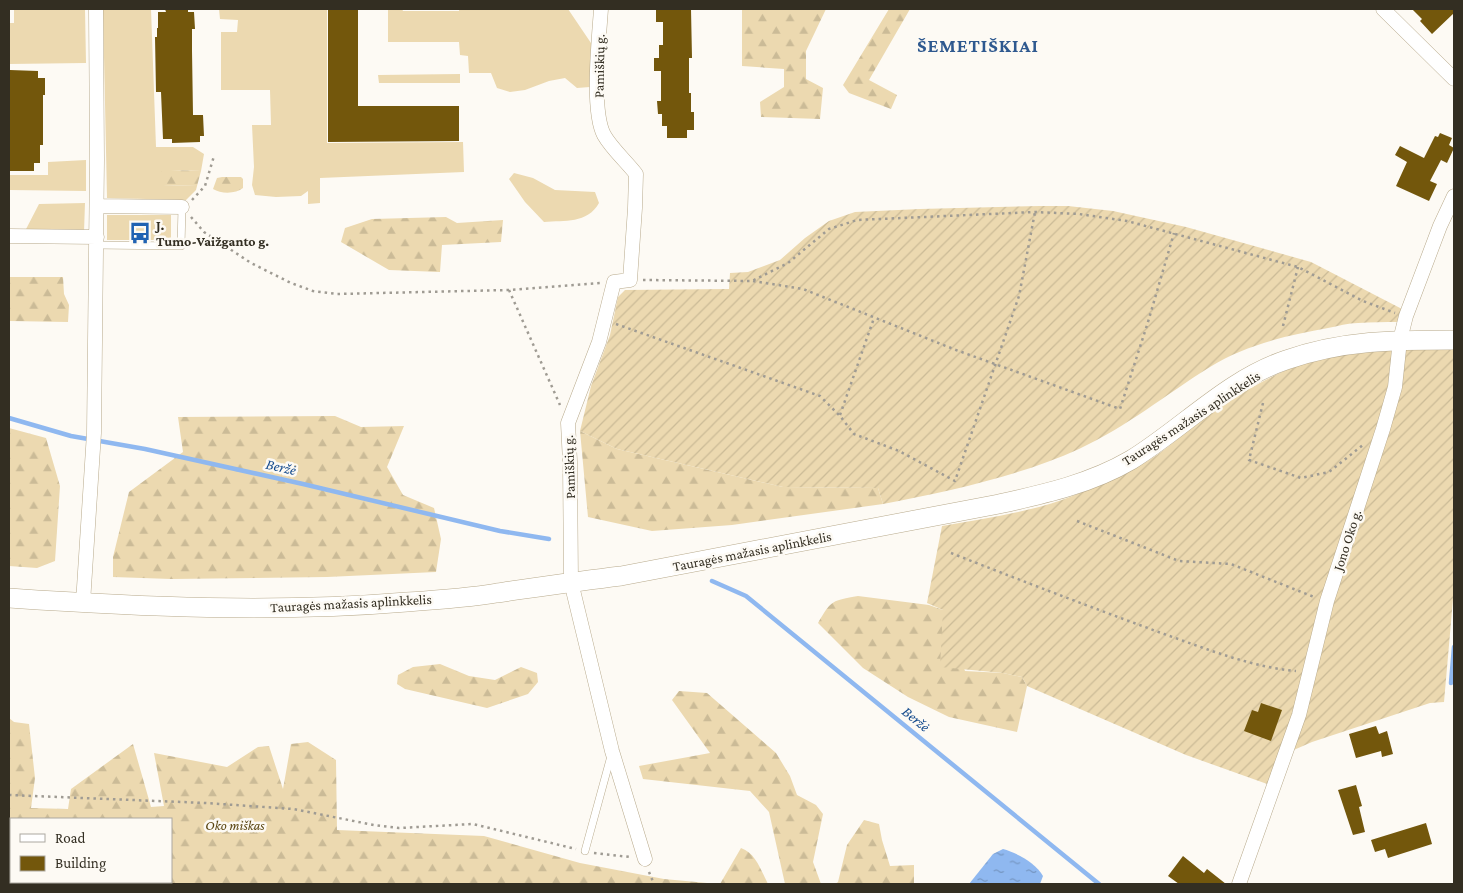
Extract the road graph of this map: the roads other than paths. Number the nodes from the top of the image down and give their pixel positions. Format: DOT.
graph roads {
  1 [pos="96,9"];
  2 [pos="601,9"];
  3 [pos="1383,9"];
  4 [pos="1454,78"];
  5 [pos="1454,196"];
  6 [pos="97,206"];
  7 [pos="182,207"];
  8 [pos="9,236"];
  9 [pos="96,241"];
  10 [pos="1400,340"];
  11 [pos="1454,340"];
  12 [pos="571,582"];
  13 [pos="9,598"];
  14 [pos="83,603"];
  15 [pos="612,751"];
  16 [pos="585,851"];
  17 [pos="645,859"];
  18 [pos="1239,884"];
  1 -- 6 [label="street"];
  2 -- 12 [label="street, Pamiškių g."];
  3 -- 4 [label="street"];
  5 -- 10 [label="street, Jono Oko g."];
  6 -- 7 [label="street"];
  6 -- 9 [label="street"];
  7 -- 9 [label="lane"];
  8 -- 9 [label="street"];
  9 -- 14 [label="street"];
  10 -- 11 [label="main road, Tauragės mažasis aplinkkelis"];
  10 -- 12 [label="main road, Tauragės mažasis aplinkkelis"];
  10 -- 18 [label="street, Jono Oko g."];
  12 -- 14 [label="main road, Tauragės mažasis aplinkkelis"];
  12 -- 15 [label="street, Pamiškių g."];
  13 -- 14 [label="main road, Tauragės mažasis aplinkkelis"];
  15 -- 16 [label="lane"];
  15 -- 17 [label="street, Pamiškių g."];
}
